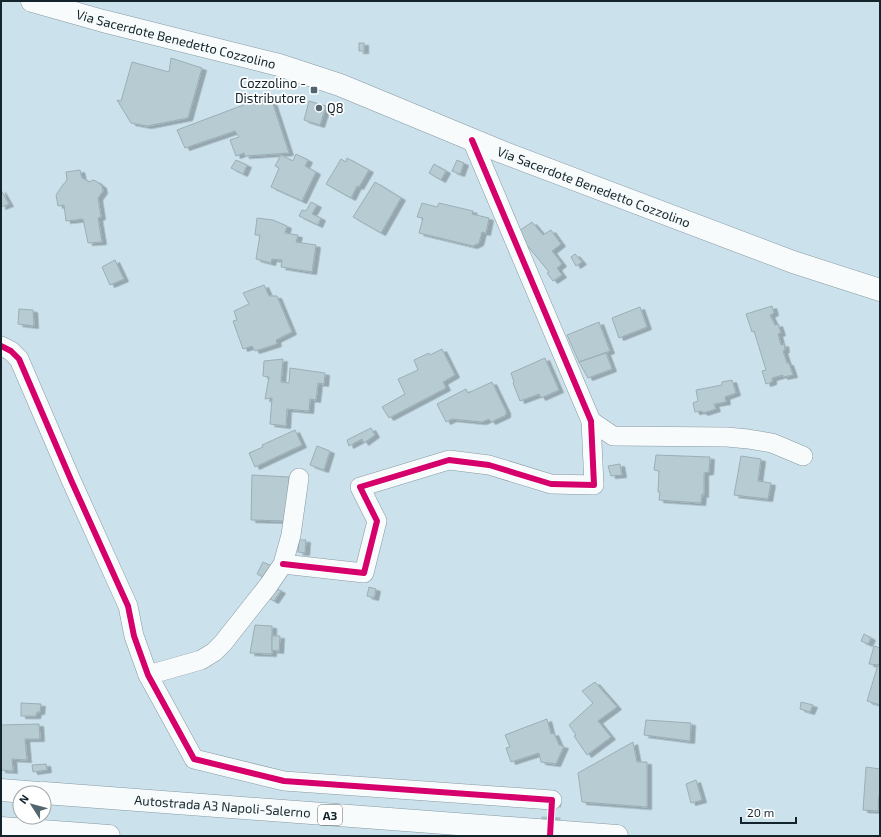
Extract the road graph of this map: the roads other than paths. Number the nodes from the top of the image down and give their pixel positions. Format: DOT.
graph roads {
  1 [pos="32,1"];
  2 [pos="472,140"];
  3 [pos="880,290"];
  4 [pos="1,346"];
  5 [pos="591,421"];
  6 [pos="803,456"];
  7 [pos="299,478"];
  8 [pos="283,564"];
  9 [pos="148,675"];
  10 [pos="1,790"];
  11 [pos="12,791"];
  12 [pos="52,794"];
  13 [pos="552,800"];
  14 [pos="1,828"];
  15 [pos="109,836"];
  16 [pos="617,836"];
  1 -- 2 [label="main road, Via Sacerdote Benedetto Cozzolino"];
  2 -- 3 [label="main road, Via Sacerdote Benedetto Cozzolino"];
  2 -- 5 [label="street"];
  4 -- 9 [label="street"];
  5 -- 6 [label="street"];
  5 -- 8 [label="street"];
  7 -- 8 [label="street"];
  8 -- 9 [label="street"];
  9 -- 13 [label="street"];
  10 -- 11 [label="main road"];
  12 -- 16 [label="main road, Autostrada A3 Napoli-Salerno / A3"];
  14 -- 15 [label="main road"];
}
